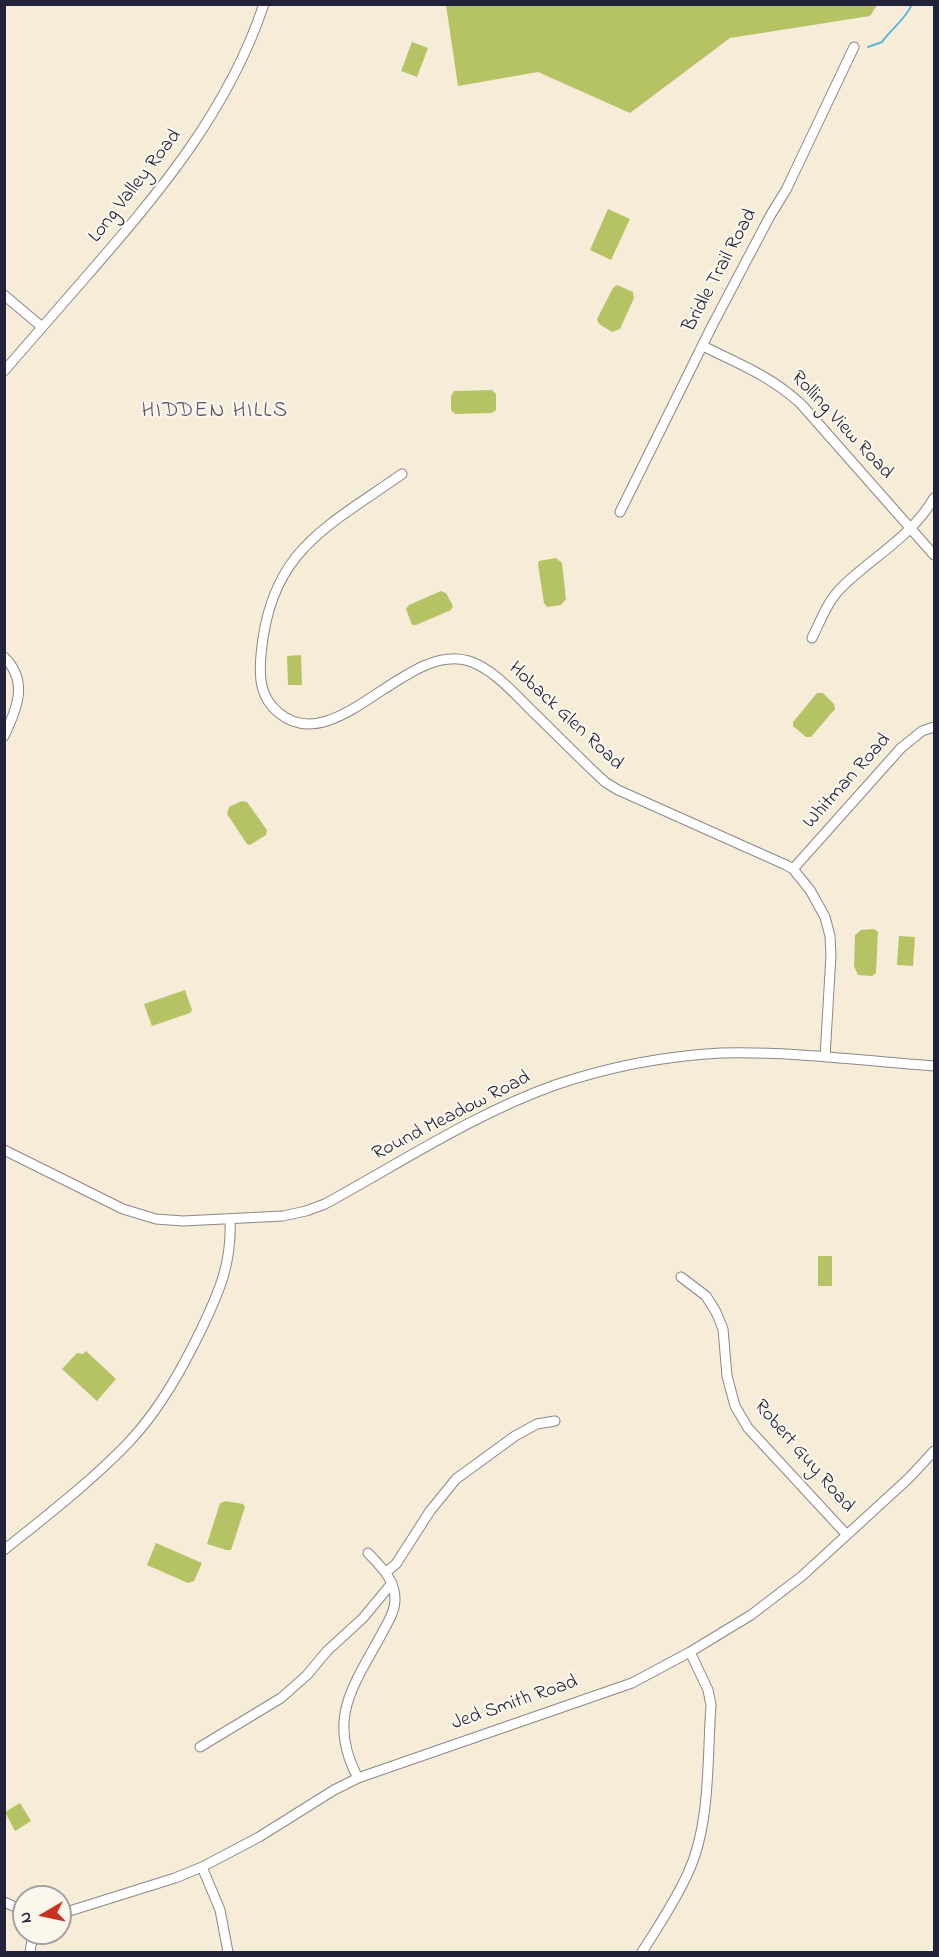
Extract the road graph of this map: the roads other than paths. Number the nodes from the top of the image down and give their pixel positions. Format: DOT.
graph roads {
  1 [pos="264,4"];
  2 [pos="854,46"];
  3 [pos="4,295"];
  4 [pos="42,327"];
  5 [pos="703,345"];
  6 [pos="4,371"];
  7 [pos="402,474"];
  8 [pos="934,498"];
  9 [pos="620,512"];
  10 [pos="911,529"];
  11 [pos="934,555"];
  12 [pos="812,638"];
  13 [pos="4,657"];
  14 [pos="934,727"];
  15 [pos="4,736"];
  16 [pos="793,869"];
  17 [pos="825,1057"];
  18 [pos="934,1066"];
  19 [pos="4,1150"];
  20 [pos="230,1219"];
  21 [pos="681,1276"];
  22 [pos="555,1422"];
  23 [pos="934,1451"];
  24 [pos="846,1534"];
  25 [pos="4,1550"];
  26 [pos="368,1553"];
  27 [pos="386,1572"];
  28 [pos="392,1583"];
  29 [pos="690,1652"];
  30 [pos="200,1747"];
  31 [pos="358,1779"];
  32 [pos="202,1867"];
  33 [pos="72,1910"];
  34 [pos="228,1953"];
  35 [pos="642,1953"];
  1 -- 4 [label="street, Long Valley Road"];
  2 -- 5 [label="street, Bridle Trail Road"];
  3 -- 4 [label="street"];
  4 -- 6 [label="street, Long Valley Road"];
  5 -- 9 [label="street, Bridle Trail Road"];
  5 -- 10 [label="street, Rolling View Road"];
  7 -- 16 [label="street, Hoback Glen Road"];
  8 -- 10 [label="street"];
  10 -- 11 [label="street, Rolling View Road"];
  10 -- 12 [label="street"];
  13 -- 15 [label="street"];
  14 -- 16 [label="street, Whitman Road"];
  16 -- 17 [label="street, Hoback Glen Road"];
  17 -- 18 [label="street, Round Meadow Road"];
  17 -- 20 [label="street, Round Meadow Road"];
  19 -- 20 [label="street, Round Meadow Road"];
  20 -- 25 [label="street"];
  21 -- 24 [label="street, Robert Guy Road"];
  22 -- 27 [label="street"];
  23 -- 24 [label="street, Jed Smith Road"];
  24 -- 29 [label="street, Jed Smith Road"];
  26 -- 27 [label="street"];
  27 -- 28 [label="street"];
  28 -- 30 [label="street"];
  28 -- 31 [label="street"];
  29 -- 31 [label="street, Jed Smith Road"];
  29 -- 35 [label="street"];
  31 -- 32 [label="street, Jed Smith Road"];
  32 -- 33 [label="street, Jed Smith Road"];
  32 -- 34 [label="street"];
}
